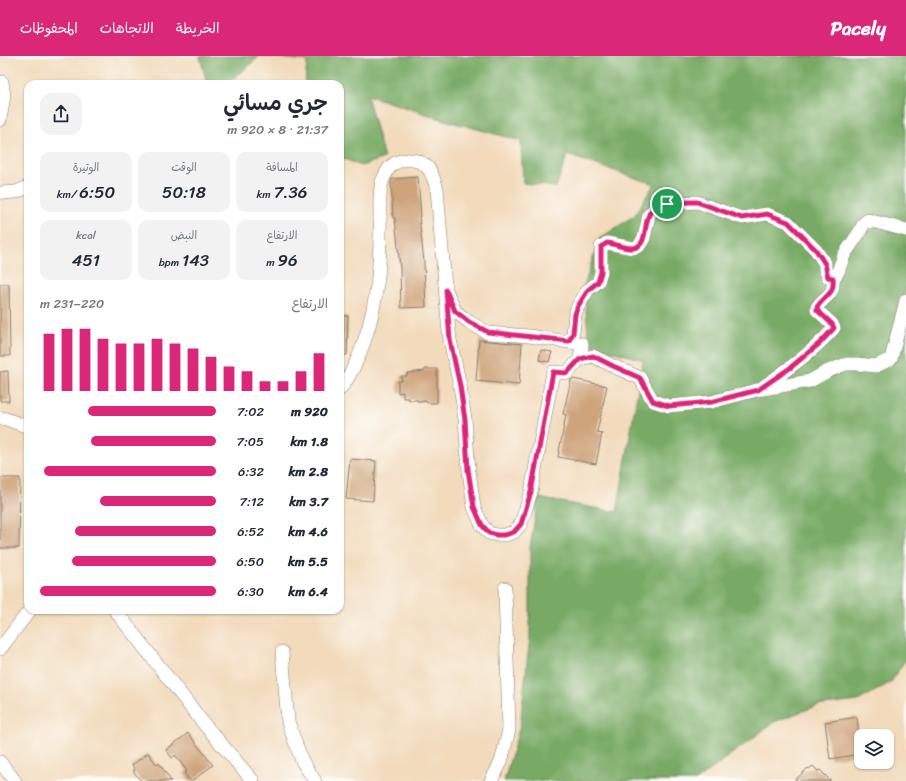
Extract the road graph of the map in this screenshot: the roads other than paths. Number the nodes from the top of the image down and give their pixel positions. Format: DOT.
graph roads {
  1 [pos="0,82"];
  2 [pos="0,120"];
  3 [pos="24,189"];
  4 [pos="0,193"];
  5 [pos="906,230"];
  6 [pos="833,278"];
  7 [pos="446,290"];
  8 [pos="906,300"];
  9 [pos="569,341"];
  10 [pos="580,359"];
  11 [pos="344,385"];
  12 [pos="758,390"];
  13 [pos="0,418"];
  14 [pos="24,426"];
  15 [pos="505,588"];
  16 [pos="27,614"];
  17 [pos="118,614"];
  18 [pos="0,649"];
  19 [pos="282,652"];
  20 [pos="0,762"];
  21 [pos="15,781"];
  22 [pos="253,781"];
  23 [pos="315,781"];
  24 [pos="491,781"];
  1 -- 2 [label="street"];
  3 -- 4 [label="street"];
  5 -- 6 [label="street"];
  6 -- 9 [label="street"];
  6 -- 12 [label="street"];
  7 -- 9 [label="street"];
  7 -- 10 [label="street"];
  7 -- 11 [label="street"];
  8 -- 12 [label="street"];
  9 -- 10 [label="street"];
  10 -- 12 [label="street"];
  13 -- 14 [label="street"];
  15 -- 24 [label="street"];
  16 -- 18 [label="street"];
  17 -- 22 [label="street"];
  19 -- 23 [label="street"];
  20 -- 21 [label="street"];
}
